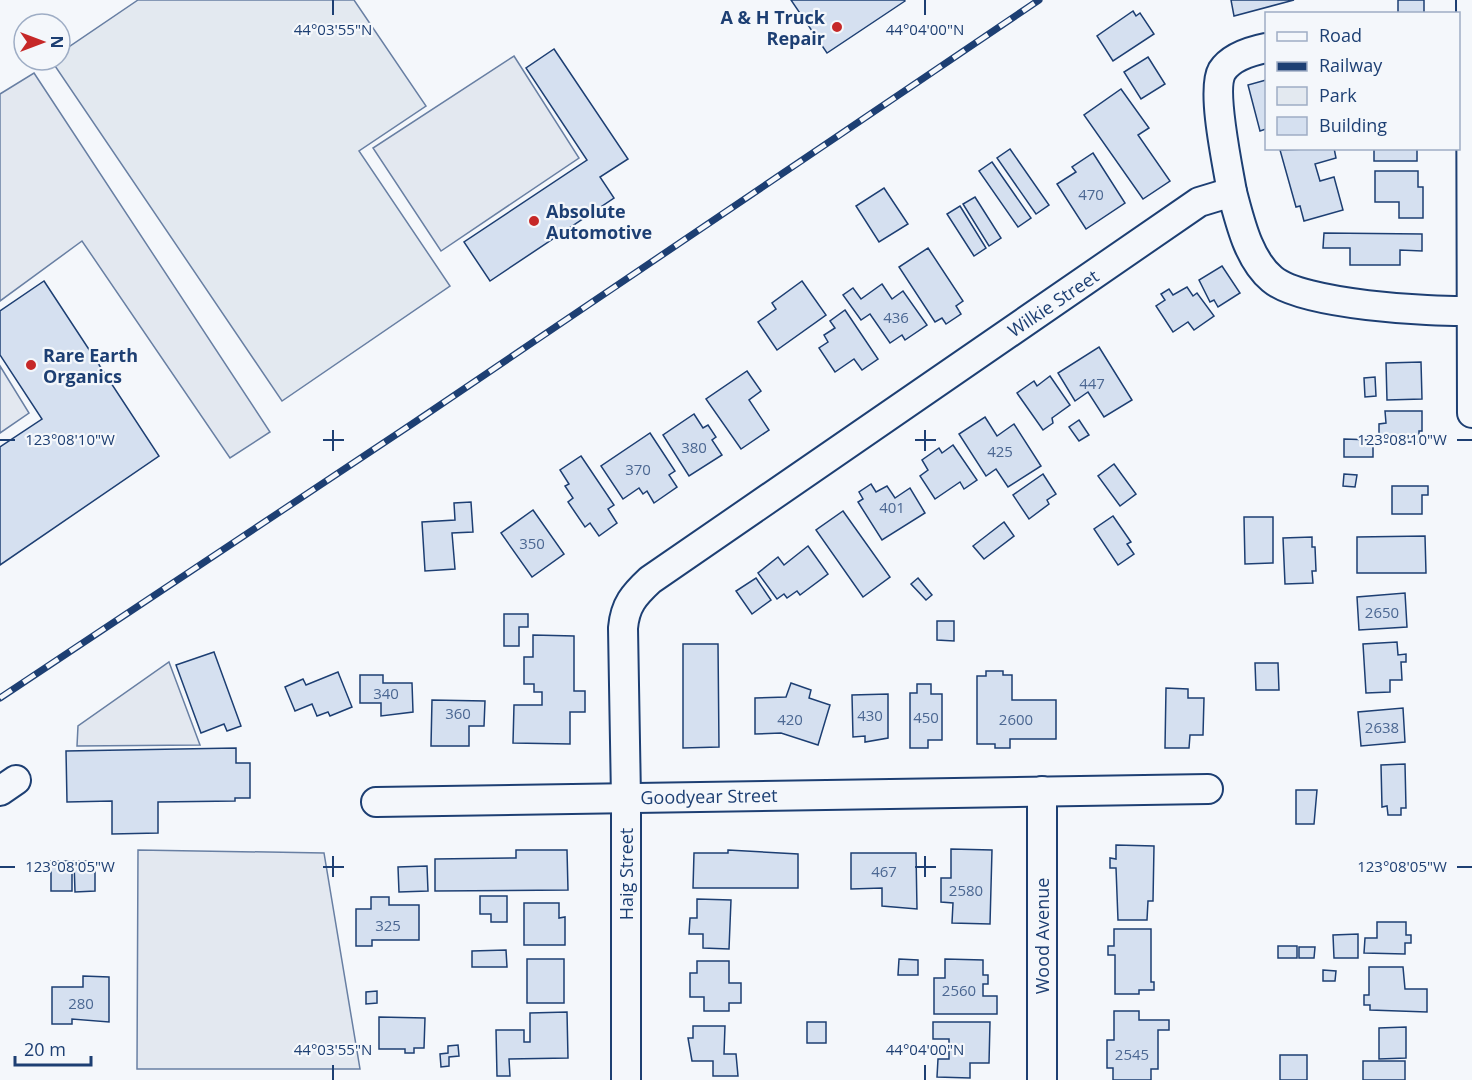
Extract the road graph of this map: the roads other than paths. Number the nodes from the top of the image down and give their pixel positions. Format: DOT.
graph roads {
  1 [pos="1471,0"];
  2 [pos="1265,48"];
  3 [pos="1232,192"];
  4 [pos="1471,311"];
  5 [pos="1472,413"];
  6 [pos="632,597"];
  7 [pos="1208,789"];
  8 [pos="1042,791"];
  9 [pos="626,798"];
  10 [pos="376,802"];
  11 [pos="626,1080"];
  12 [pos="1042,1080"];
  1 -- 4 [label="street"];
  2 -- 3 [label="street"];
  3 -- 4 [label="street"];
  3 -- 6 [label="street, Wilkie Street"];
  4 -- 5 [label="street"];
  6 -- 9 [label="street, Haig Street"];
  7 -- 8 [label="street, Goodyear Street"];
  8 -- 9 [label="street, Goodyear Street"];
  8 -- 12 [label="street, Wood Avenue"];
  9 -- 10 [label="street, Goodyear Street"];
  9 -- 11 [label="street, Haig Street"];
}
